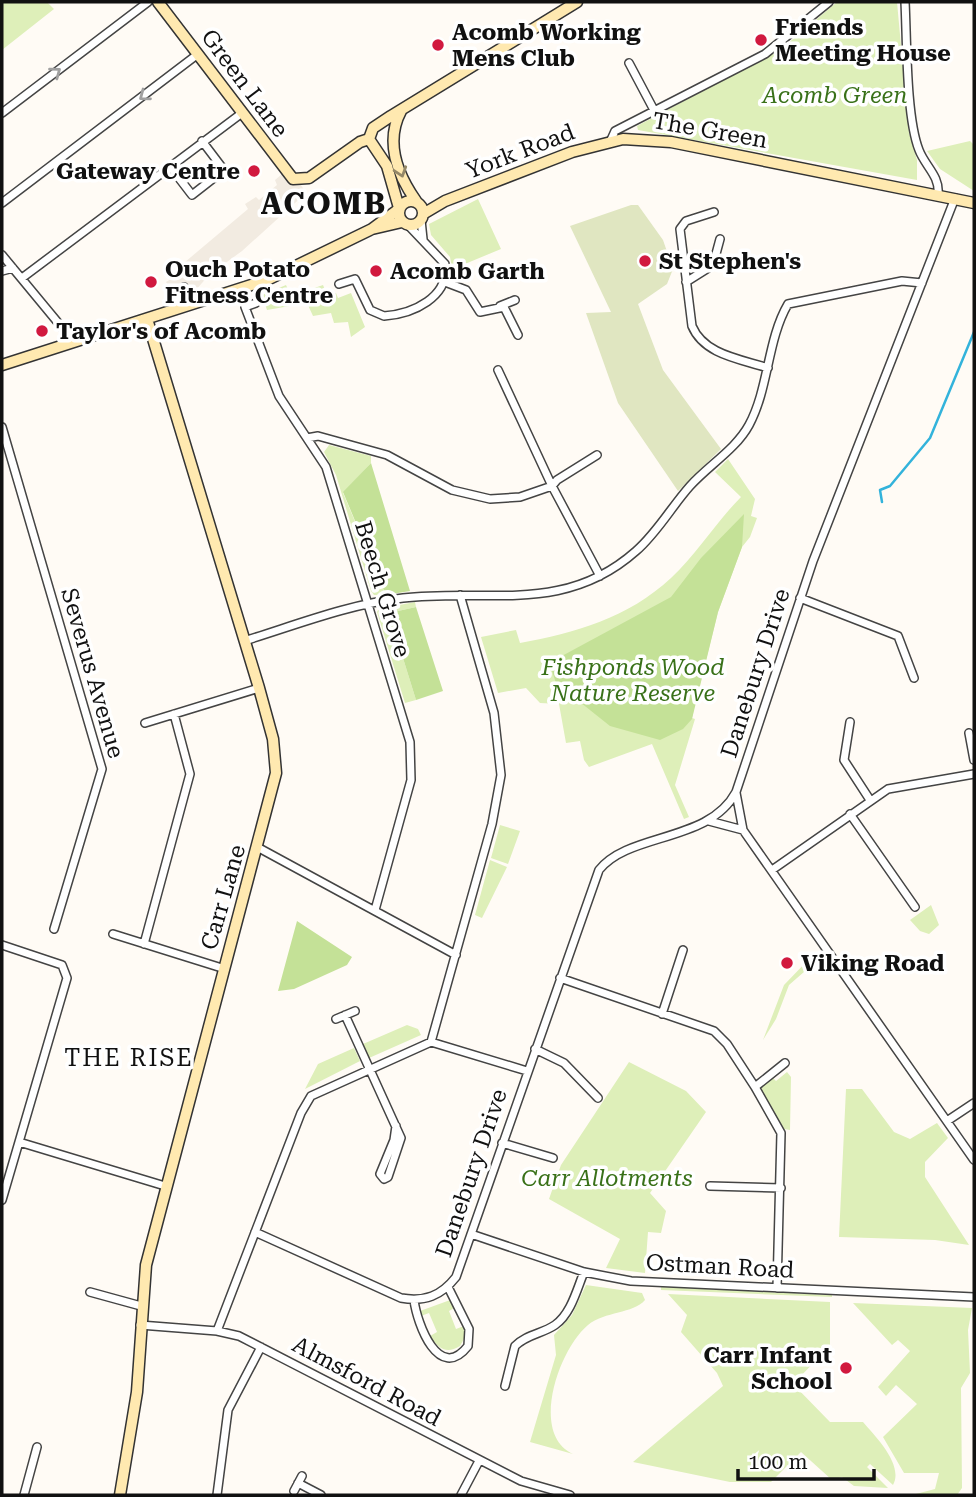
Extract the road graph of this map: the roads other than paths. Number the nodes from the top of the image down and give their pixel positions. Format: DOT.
graph roads {
  1 [pos="148,2"];
  2 [pos="158,2"];
  3 [pos="577,2"];
  4 [pos="829,2"];
  5 [pos="905,2"];
  6 [pos="198,54"];
  7 [pos="629,63"];
  8 [pos="401,111"];
  9 [pos="655,112"];
  10 [pos="2,113"];
  11 [pos="242,113"];
  12 [pos="377,126"];
  13 [pos="392,137"];
  14 [pos="369,139"];
  15 [pos="202,141"];
  16 [pos="610,142"];
  17 [pos="378,149"];
  18 [pos="169,165"];
  19 [pos="938,194"];
  20 [pos="956,198"];
  21 [pos="445,201"];
  22 [pos="417,202"];
  23 [pos="974,202"];
  24 [pos="2,203"];
  25 [pos="399,208"];
  26 [pos="714,212"];
  27 [pos="422,217"];
  28 [pos="405,223"];
  29 [pos="372,229"];
  30 [pos="423,239"];
  31 [pos="720,239"];
  32 [pos="2,254"];
  33 [pos="13,268"];
  34 [pos="2,271"];
  35 [pos="22,278"];
  36 [pos="445,282"];
  37 [pos="686,282"];
  38 [pos="922,283"];
  39 [pos="339,285"];
  40 [pos="184,287"];
  41 [pos="515,300"];
  42 [pos="256,303"];
  43 [pos="500,306"];
  44 [pos="181,307"];
  45 [pos="147,319"];
  46 [pos="517,335"];
  47 [pos="75,343"];
  48 [pos="2,365"];
  49 [pos="768,368"];
  50 [pos="498,370"];
  51 [pos="2,427"];
  52 [pos="307,438"];
  53 [pos="597,455"];
  54 [pos="552,486"];
  55 [pos="600,576"];
  56 [pos="460,595"];
  57 [pos="800,598"];
  58 [pos="368,604"];
  59 [pos="244,641"];
  60 [pos="914,678"];
  61 [pos="259,688"];
  62 [pos="174,714"];
  63 [pos="850,722"];
  64 [pos="145,723"];
  65 [pos="969,733"];
  66 [pos="974,760"];
  67 [pos="974,774"];
  68 [pos="736,792"];
  69 [pos="870,800"];
  70 [pos="850,814"];
  71 [pos="709,821"];
  72 [pos="744,831"];
  73 [pos="258,848"];
  74 [pos="772,870"];
  75 [pos="915,907"];
  76 [pos="375,910"];
  77 [pos="54,929"];
  78 [pos="113,934"];
  79 [pos="144,944"];
  80 [pos="2,945"];
  81 [pos="683,950"];
  82 [pos="456,955"];
  83 [pos="225,969"];
  84 [pos="560,978"];
  85 [pos="355,1011"];
  86 [pos="662,1014"];
  87 [pos="345,1015"];
  88 [pos="336,1019"];
  89 [pos="431,1042"];
  90 [pos="535,1049"];
  91 [pos="785,1063"];
  92 [pos="369,1068"];
  93 [pos="527,1071"];
  94 [pos="755,1087"];
  95 [pos="598,1098"];
  96 [pos="974,1102"];
  97 [pos="947,1121"];
  98 [pos="396,1126"];
  99 [pos="19,1142"];
  100 [pos="502,1143"];
  101 [pos="553,1158"];
  102 [pos="974,1160"];
  103 [pos="165,1186"];
  104 [pos="710,1186"];
  105 [pos="781,1188"];
  106 [pos="2,1200"];
  107 [pos="255,1232"];
  108 [pos="471,1234"];
  109 [pos="584,1272"];
  110 [pos="448,1287"];
  111 [pos="777,1288"];
  112 [pos="90,1292"];
  113 [pos="974,1297"];
  114 [pos="414,1300"];
  115 [pos="141,1306"];
  116 [pos="140,1325"];
  117 [pos="218,1331"];
  118 [pos="261,1347"];
  119 [pos="505,1386"];
  120 [pos="37,1447"];
  121 [pos="479,1461"];
  122 [pos="298,1483"];
  123 [pos="24,1495"];
  124 [pos="120,1495"];
  125 [pos="216,1495"];
  126 [pos="321,1495"];
  127 [pos="461,1495"];
  128 [pos="570,1495"];
  10 -- 1 [label="street, one-way"];
  2 -- 6 [label="street, Green Lane"];
  3 -- 8 [label="street"];
  4 -- 9 [label="street, The Green"];
  5 -- 19 [label="street"];
  6 -- 11 [label="street, Green Lane"];
  6 -- 24 [label="street, one-way"];
  7 -- 9 [label="street"];
  8 -- 12 [label="street"];
  8 -- 13 [label="street"];
  9 -- 16 [label="street, The Green"];
  11 -- 14 [label="street, Green Lane"];
  11 -- 15 [label="street"];
  12 -- 13 [label="street"];
  12 -- 14 [label="street"];
  13 -- 17 [label="street"];
  13 -- 22 [label="street, one-way"];
  14 -- 17 [label="street"];
  15 -- 18 [label="street"];
  15 -- 18 [label="street"];
  16 -- 19 [label="street, The Green"];
  16 -- 21 [label="street, York Road"];
  17 -- 25 [label="street"];
  18 -- 35 [label="street"];
  19 -- 20 [label="street, The Green"];
  20 -- 23 [label="street, The Green"];
  20 -- 38 [label="street, Danebury Drive"];
  21 -- 22 [label="street, York Road"];
  21 -- 27 [label="street, York Road"];
  22 -- 25 [label="street"];
  22 -- 27 [label="street"];
  25 -- 28 [label="street"];
  25 -- 29 [label="street"];
  26 -- 37 [label="street"];
  27 -- 28 [label="street, York Road"];
  27 -- 30 [label="street"];
  28 -- 29 [label="street"];
  28 -- 30 [label="street"];
  29 -- 44 [label="street"];
  30 -- 36 [label="street"];
  31 -- 37 [label="street"];
  32 -- 33 [label="street"];
  33 -- 34 [label="street"];
  33 -- 35 [label="street"];
  35 -- 47 [label="street"];
  36 -- 39 [label="street"];
  36 -- 43 [label="street"];
  37 -- 49 [label="street"];
  38 -- 49 [label="street"];
  38 -- 57 [label="street, Danebury Drive"];
  40 -- 44 [label="street"];
  41 -- 43 [label="street"];
  42 -- 52 [label="street, Beech Grove"];
  43 -- 46 [label="street"];
  44 -- 45 [label="street"];
  45 -- 47 [label="street"];
  45 -- 59 [label="street, Carr Lane"];
  47 -- 48 [label="street"];
  49 -- 55 [label="street"];
  50 -- 54 [label="street"];
  51 -- 77 [label="street, Severus Avenue"];
  52 -- 54 [label="street"];
  52 -- 58 [label="street, Beech Grove"];
  53 -- 54 [label="street"];
  54 -- 55 [label="street"];
  55 -- 56 [label="street"];
  56 -- 58 [label="street"];
  56 -- 82 [label="street"];
  57 -- 60 [label="street"];
  57 -- 68 [label="street, Danebury Drive"];
  58 -- 59 [label="street"];
  58 -- 76 [label="street, Beech Grove"];
  59 -- 61 [label="street, Carr Lane"];
  61 -- 62 [label="street"];
  61 -- 73 [label="street, Carr Lane"];
  62 -- 64 [label="street"];
  62 -- 79 [label="street"];
  63 -- 69 [label="street"];
  65 -- 66 [label="street"];
  67 -- 69 [label="street"];
  68 -- 71 [label="street, Danebury Drive"];
  68 -- 72 [label="street"];
  69 -- 70 [label="street"];
  70 -- 74 [label="street"];
  70 -- 75 [label="street"];
  71 -- 72 [label="street"];
  71 -- 84 [label="street, Danebury Drive"];
  72 -- 74 [label="street"];
  73 -- 76 [label="street"];
  73 -- 83 [label="street, Carr Lane"];
  74 -- 97 [label="street"];
  76 -- 82 [label="street"];
  78 -- 79 [label="street"];
  79 -- 83 [label="street"];
  80 -- 99 [label="street"];
  81 -- 86 [label="street"];
  82 -- 89 [label="street"];
  83 -- 103 [label="street, Carr Lane"];
  84 -- 86 [label="street"];
  84 -- 90 [label="street, Danebury Drive"];
  85 -- 87 [label="street"];
  86 -- 94 [label="street"];
  87 -- 88 [label="street"];
  87 -- 92 [label="street"];
  89 -- 92 [label="street"];
  89 -- 93 [label="street"];
  90 -- 93 [label="street, Danebury Drive"];
  90 -- 95 [label="street"];
  91 -- 94 [label="street"];
  92 -- 98 [label="street"];
  92 -- 107 [label="street"];
  93 -- 100 [label="street, Danebury Drive"];
  94 -- 105 [label="street"];
  96 -- 97 [label="street"];
  97 -- 102 [label="street"];
  98 -- 98 [label="street"];
  99 -- 103 [label="street"];
  99 -- 106 [label="street"];
  100 -- 101 [label="street"];
  100 -- 108 [label="street, Danebury Drive"];
  103 -- 115 [label="street, Carr Lane"];
  104 -- 105 [label="street"];
  105 -- 111 [label="street"];
  107 -- 114 [label="street"];
  107 -- 117 [label="street"];
  108 -- 109 [label="street, Ostman Road"];
  108 -- 110 [label="street, Danebury Drive"];
  109 -- 111 [label="street, Ostman Road"];
  109 -- 119 [label="street"];
  110 -- 114 [label="street, Danebury Drive"];
  110 -- 114 [label="street, Danebury Drive"];
  111 -- 113 [label="street, Ostman Road"];
  112 -- 115 [label="street"];
  115 -- 116 [label="street, Carr Lane"];
  116 -- 117 [label="street, Almsford Road"];
  116 -- 124 [label="street, Carr Lane"];
  117 -- 118 [label="street, Almsford Road"];
  118 -- 121 [label="street, Almsford Road"];
  118 -- 125 [label="street"];
  120 -- 123 [label="street"];
  121 -- 127 [label="street"];
  121 -- 128 [label="street, Almsford Road"];
  122 -- 126 [label="street"];
}
